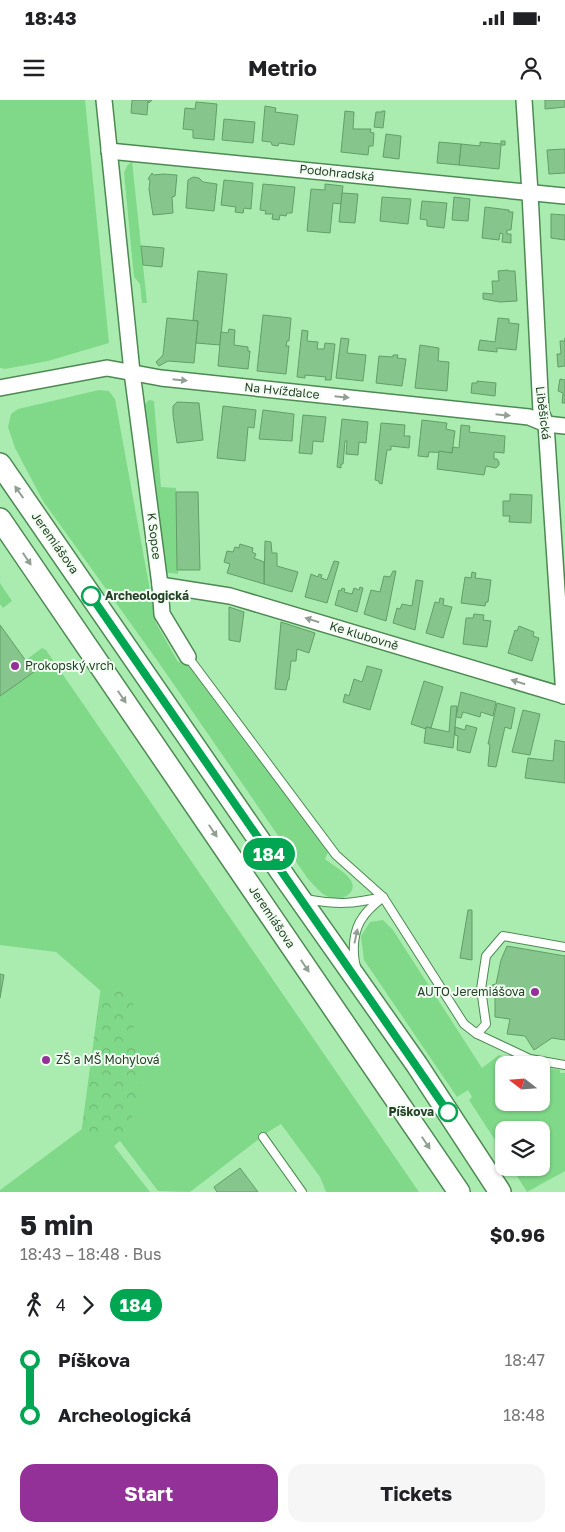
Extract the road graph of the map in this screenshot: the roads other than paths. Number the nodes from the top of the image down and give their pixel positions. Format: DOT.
graph roads {
  1 [pos="104,100"];
  2 [pos="524,100"];
  3 [pos="108,151"];
  4 [pos="530,193"];
  5 [pos="565,196"];
  6 [pos="132,372"];
  7 [pos="0,388"];
  8 [pos="546,424"];
  9 [pos="565,426"];
  10 [pos="0,464"];
  11 [pos="0,519"];
  12 [pos="160,586"];
  13 [pos="188,657"];
  14 [pos="565,696"];
  15 [pos="383,897"];
  16 [pos="300,898"];
  17 [pos="565,947"];
  18 [pos="360,984"];
  19 [pos="477,1034"];
  20 [pos="565,1065"];
  21 [pos="263,1136"];
  22 [pos="302,1192"];
  23 [pos="459,1192"];
  24 [pos="500,1192"];
  1 -- 3 [label="street, K Sopce"];
  2 -- 4 [label="street, Liběšická"];
  3 -- 4 [label="street, Podohradská"];
  3 -- 6 [label="street, K Sopce"];
  4 -- 5 [label="street, Podohradská"];
  4 -- 8 [label="street, Liběšická"];
  6 -- 7 [label="street, Na Hvížďalce"];
  6 -- 8 [label="street, Na Hvížďalce, one-way"];
  6 -- 12 [label="street, K Sopce"];
  8 -- 9 [label="street, Na Hvížďalce"];
  8 -- 14 [label="street, Liběšická"];
  16 -- 10 [label="main road, Jeremiášova, one-way"];
  11 -- 23 [label="main road, Jeremiášova, one-way"];
  12 -- 13 [label="street, K Sopce"];
  14 -- 12 [label="street, Ke klubovně, one-way"];
  13 -- 15 [label="lane, K Sopce"];
  15 -- 16 [label="lane"];
  18 -- 15 [label="lane, one-way"];
  15 -- 19 [label="lane, K Sopce"];
  16 -- 18 [label="main road, Jeremiášova"];
  17 -- 19 [label="lane"];
  18 -- 24 [label="main road, Jeremiášova"];
  19 -- 20 [label="lane, K Sopce"];
  21 -- 22 [label="lane"];
}
